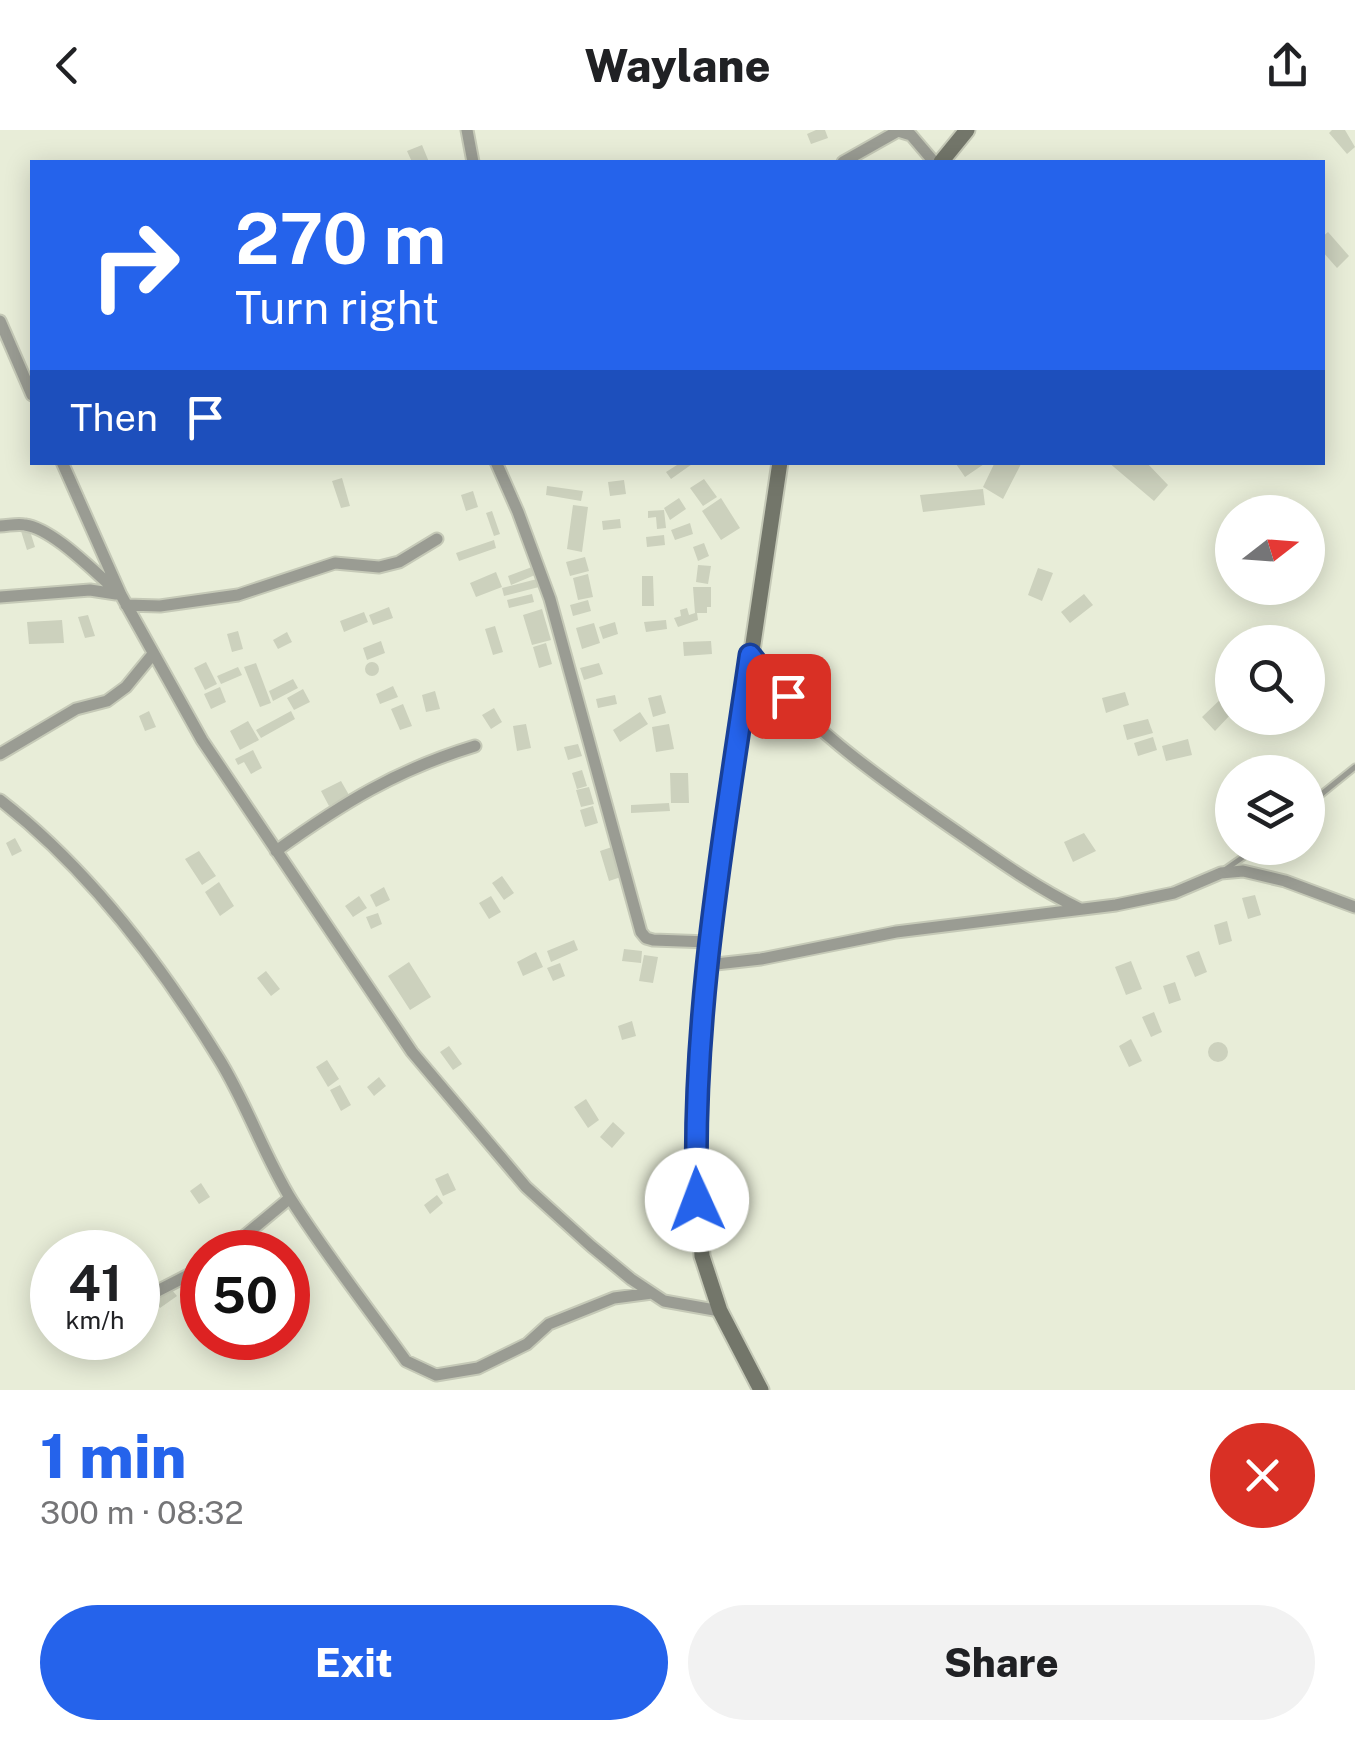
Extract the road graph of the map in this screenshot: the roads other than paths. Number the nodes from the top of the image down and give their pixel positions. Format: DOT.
graph roads {
  1 [pos="467,130"];
  2 [pos="967,130"];
  3 [pos="910,132"];
  4 [pos="473,160"];
  5 [pos="845,160"];
  6 [pos="935,160"];
  7 [pos="939,160"];
  8 [pos="0,320"];
  9 [pos="20,365"];
  10 [pos="30,372"];
  11 [pos="30,389"];
  12 [pos="63,465"];
  13 [pos="499,465"];
  14 [pos="780,465"];
  15 [pos="0,526"];
  16 [pos="437,539"];
  17 [pos="0,597"];
  18 [pos="124,600"];
  19 [pos="154,654"];
  20 [pos="750,655"];
  21 [pos="475,746"];
  22 [pos="0,754"];
  23 [pos="1355,767"];
  24 [pos="1325,792"];
  25 [pos="0,800"];
  26 [pos="276,851"];
  27 [pos="1232,865"];
  28 [pos="1221,873"];
  29 [pos="1355,906"];
  30 [pos="1080,909"];
  31 [pos="710,942"];
  32 [pos="708,965"];
  33 [pos="290,1198"];
  34 [pos="251,1230"];
  35 [pos="652,1293"];
  36 [pos="720,1311"];
  37 [pos="761,1390"];
  1 -- 4 [label="street"];
  2 -- 7 [label="main road"];
  3 -- 5 [label="street"];
  3 -- 6 [label="street"];
  8 -- 9 [label="street"];
  9 -- 10 [label="street"];
  9 -- 11 [label="street"];
  12 -- 18 [label="street"];
  13 -- 31 [label="street"];
  14 -- 20 [label="main road"];
  15 -- 18 [label="street"];
  16 -- 18 [label="street"];
  17 -- 18 [label="street"];
  18 -- 19 [label="street"];
  19 -- 22 [label="street"];
  19 -- 26 [label="street"];
  20 -- 30 [label="street"];
  20 -- 31 [label="main road"];
  21 -- 26 [label="street"];
  23 -- 24 [label="lane"];
  25 -- 33 [label="street"];
  26 -- 35 [label="street"];
  27 -- 28 [label="lane"];
  28 -- 29 [label="street"];
  28 -- 30 [label="street"];
  30 -- 32 [label="street"];
  31 -- 32 [label="main road"];
  32 -- 36 [label="main road"];
  33 -- 34 [label="street"];
  33 -- 35 [label="street"];
  35 -- 36 [label="street"];
  36 -- 37 [label="main road"];
}
